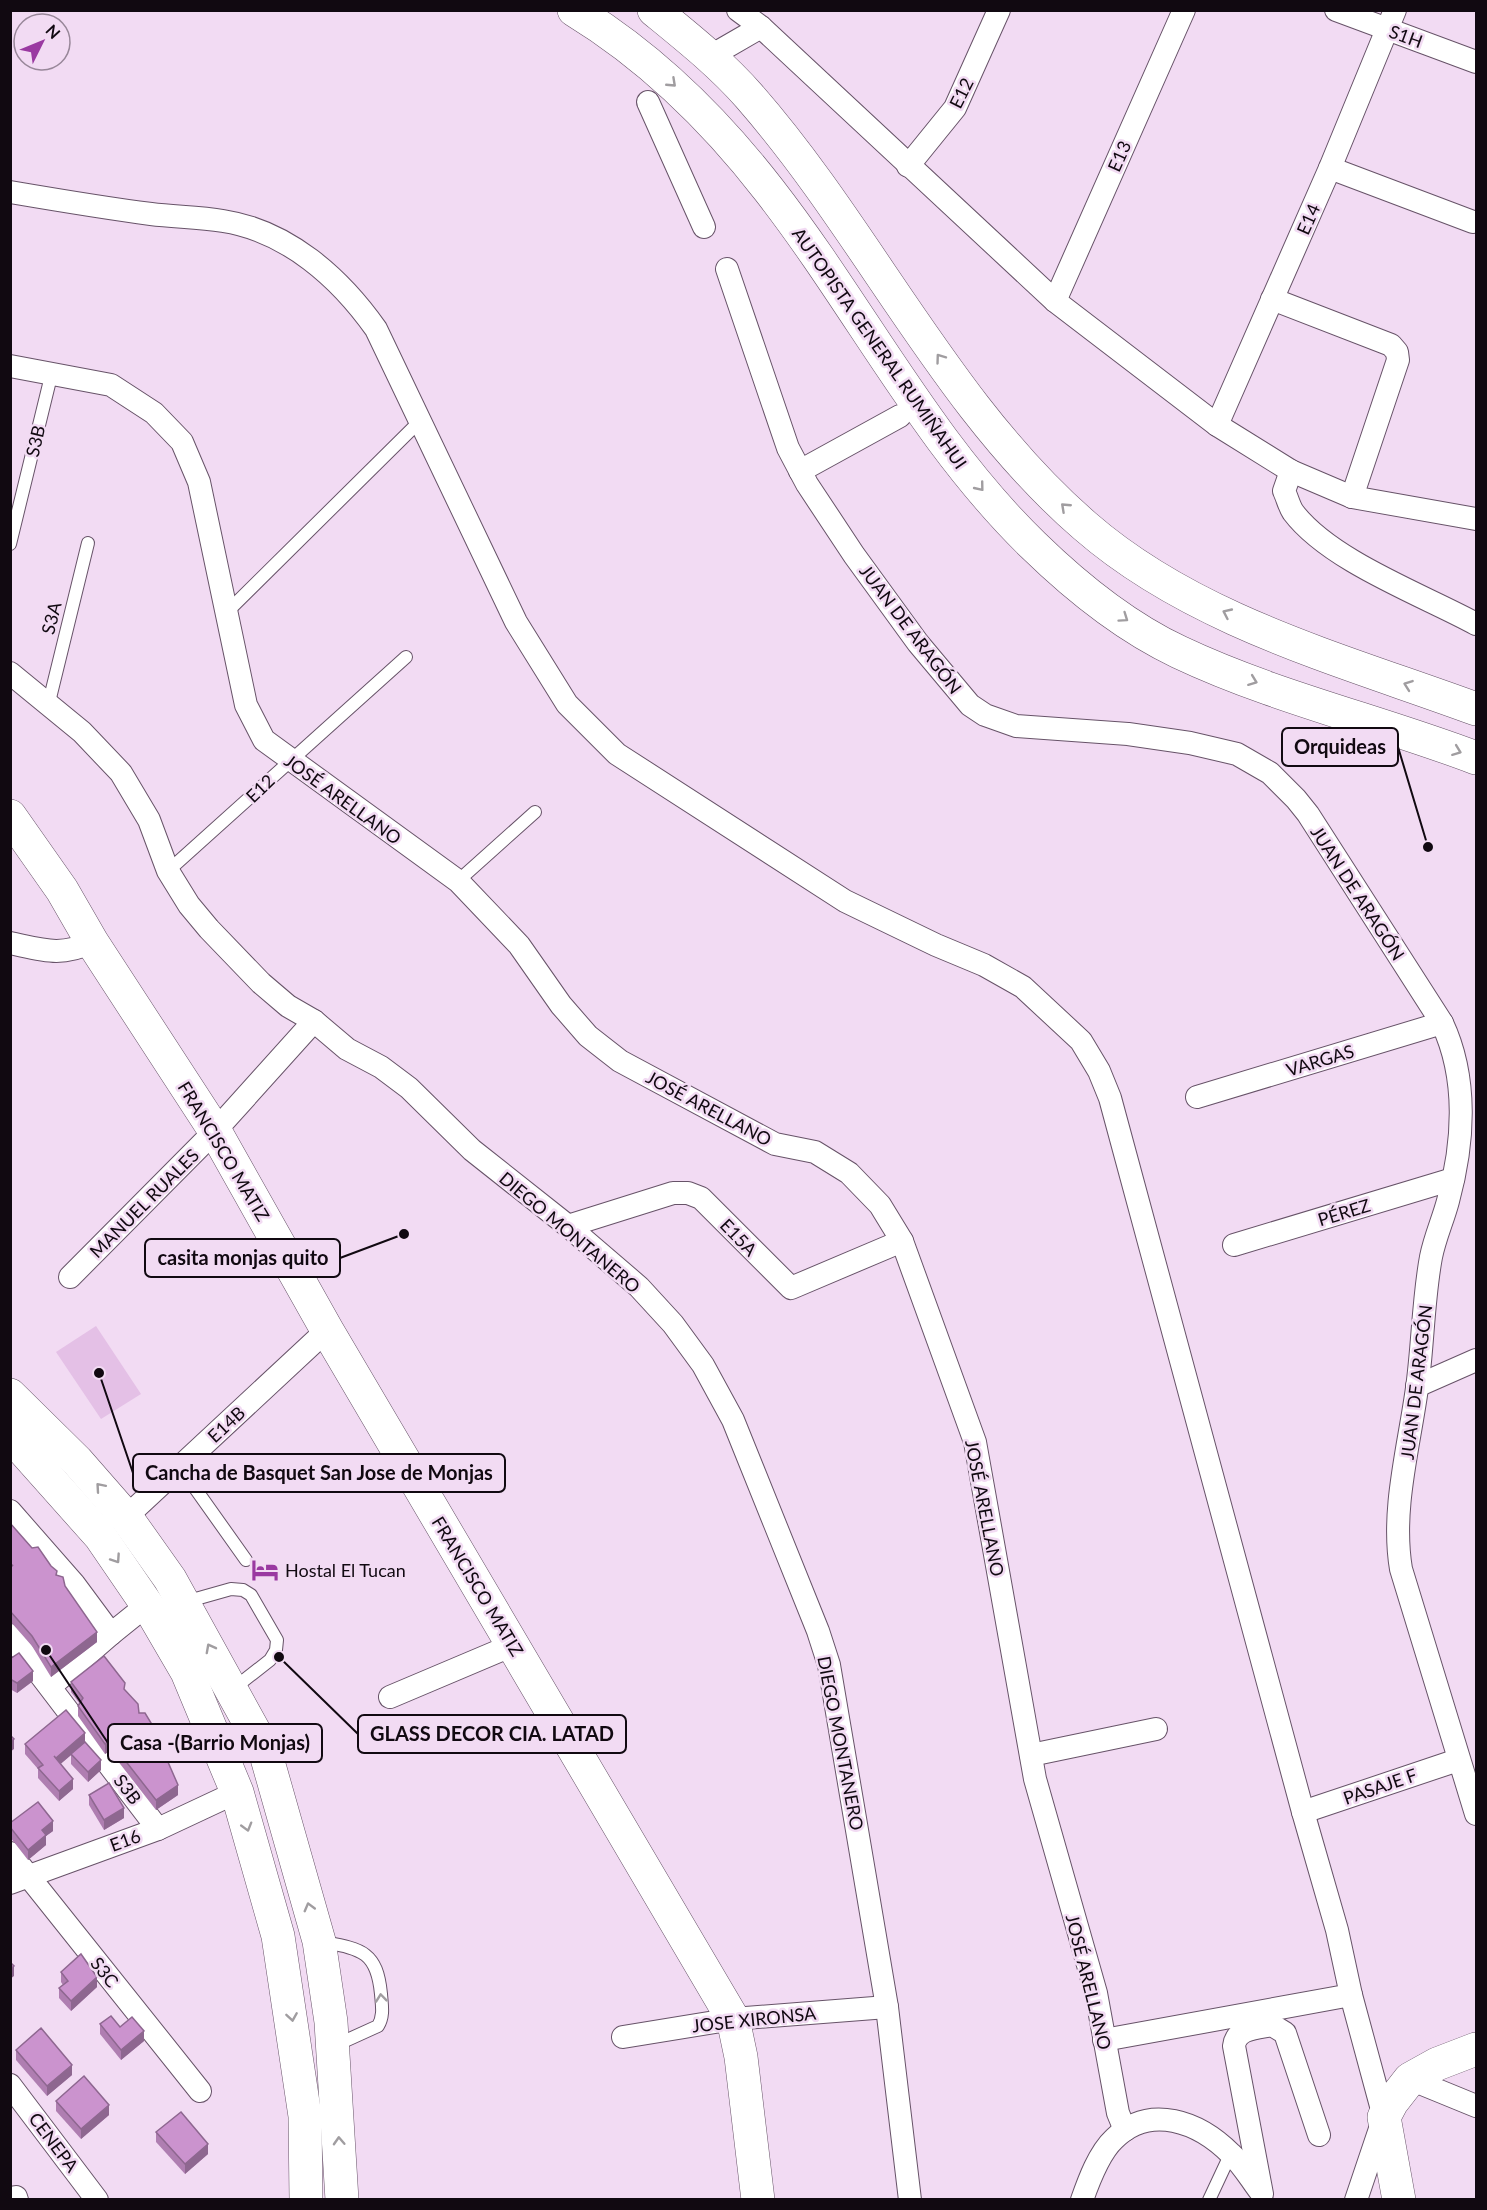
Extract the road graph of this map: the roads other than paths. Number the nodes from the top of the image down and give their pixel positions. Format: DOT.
graph roads {
  1 [pos="574,10"];
  2 [pos="654,10"];
  3 [pos="738,10"];
  4 [pos="999,10"];
  5 [pos="1184,10"];
  6 [pos="1336,10"];
  7 [pos="1391,20"];
  8 [pos="761,27"];
  9 [pos="709,57"];
  10 [pos="1476,62"];
  11 [pos="648,102"];
  12 [pos="908,166"];
  13 [pos="1330,168"];
  14 [pos="10,192"];
  15 [pos="1473,222"];
  16 [pos="704,226"];
  17 [pos="727,269"];
  18 [pos="1272,299"];
  19 [pos="1055,301"];
  20 [pos="10,366"];
  21 [pos="52,372"];
  22 [pos="900,416"];
  23 [pos="421,420"];
  24 [pos="1217,425"];
  25 [pos="800,471"];
  26 [pos="1291,471"];
  27 [pos="1352,497"];
  28 [pos="1476,519"];
  29 [pos="88,543"];
  30 [pos="10,544"];
  31 [pos="226,613"];
  32 [pos="1476,624"];
  33 [pos="406,657"];
  34 [pos="10,673"];
  35 [pos="49,702"];
  36 [pos="1472,704"];
  37 [pos="1476,758"];
  38 [pos="288,760"];
  39 [pos="535,812"];
  40 [pos="10,816"];
  41 [pos="168,871"];
  42 [pos="458,881"];
  43 [pos="92,942"];
  44 [pos="10,943"];
  45 [pos="314,1021"];
  46 [pos="1442,1023"];
  47 [pos="1197,1097"];
  48 [pos="215,1131"];
  49 [pos="1453,1179"];
  50 [pos="568,1226"];
  51 [pos="902,1241"];
  52 [pos="1234,1245"];
  53 [pos="70,1277"];
  54 [pos="327,1330"];
  55 [pos="1476,1360"];
  56 [pos="1417,1386"];
  57 [pos="10,1395"];
  58 [pos="10,1435"];
  59 [pos="180,1467"];
  60 [pos="10,1511"];
  61 [pos="126,1517"];
  62 [pos="246,1560"];
  63 [pos="184,1602"];
  64 [pos="147,1605"];
  65 [pos="111,1634"];
  66 [pos="10,1635"];
  67 [pos="513,1645"];
  68 [pos="51,1686"];
  69 [pos="232,1690"];
  70 [pos="390,1697"];
  71 [pos="1156,1729"];
  72 [pos="1030,1755"];
  73 [pos="1458,1760"];
  74 [pos="237,1792"];
  75 [pos="1303,1812"];
  76 [pos="1476,1814"];
  77 [pos="158,1829"];
  78 [pos="10,1853"];
  79 [pos="20,1879"];
  80 [pos="319,1941"];
  81 [pos="1351,1995"];
  82 [pos="887,2007"];
  83 [pos="734,2019"];
  84 [pos="623,2037"];
  85 [pos="1104,2040"];
  86 [pos="333,2047"];
  87 [pos="1476,2049"];
  88 [pos="1410,2079"];
  89 [pos="10,2085"];
  90 [pos="200,2091"];
  91 [pos="1476,2106"];
  92 [pos="1384,2117"];
  93 [pos="1125,2130"];
  94 [pos="1319,2135"];
  95 [pos="1231,2153"];
  96 [pos="1265,2197"];
  97 [pos="97,2199"];
  98 [pos="306,2199"];
  99 [pos="342,2199"];
  100 [pos="758,2199"];
  101 [pos="910,2199"];
  102 [pos="1082,2199"];
  103 [pos="1209,2199"];
  104 [pos="1356,2199"];
  105 [pos="1399,2199"];
  1 -- 37 [label="main road, AUTOPISTA GENERAL RUMIÑAHUI, one-way"];
  2 -- 9 [label="main road"];
  3 -- 8 [label="street"];
  4 -- 12 [label="street, E12"];
  5 -- 19 [label="street, E13"];
  6 -- 7 [label="street, S1H"];
  7 -- 10 [label="street, S1H"];
  7 -- 13 [label="street, E14"];
  8 -- 9 [label="street"];
  8 -- 12 [label="street"];
  36 -- 9 [label="main road, one-way"];
  11 -- 16 [label="street"];
  12 -- 19 [label="street"];
  13 -- 15 [label="street"];
  13 -- 18 [label="street, E14"];
  14 -- 23 [label="street"];
  17 -- 25 [label="street, JUAN DE ARAGÓN"];
  18 -- 24 [label="street, E14"];
  18 -- 27 [label="street"];
  19 -- 24 [label="street"];
  20 -- 21 [label="street, JOSÉ ARELLANO"];
  21 -- 30 [label="lane, S3B"];
  21 -- 31 [label="street, JOSÉ ARELLANO"];
  22 -- 25 [label="street"];
  23 -- 31 [label="lane"];
  23 -- 75 [label="street"];
  24 -- 26 [label="street"];
  25 -- 46 [label="street, JUAN DE ARAGÓN"];
  26 -- 27 [label="street"];
  26 -- 32 [label="street"];
  27 -- 28 [label="street"];
  29 -- 35 [label="lane, S3A"];
  31 -- 38 [label="street, JOSÉ ARELLANO"];
  33 -- 38 [label="lane, E12"];
  34 -- 35 [label="street, DIEGO MONTANERO"];
  35 -- 41 [label="street, DIEGO MONTANERO"];
  38 -- 41 [label="lane, E12"];
  38 -- 42 [label="street, JOSÉ ARELLANO"];
  39 -- 42 [label="lane"];
  40 -- 43 [label="main road, FRANCISCO MATIZ"];
  41 -- 45 [label="street, DIEGO MONTANERO"];
  42 -- 51 [label="street, JOSÉ ARELLANO"];
  43 -- 44 [label="street"];
  43 -- 48 [label="main road, FRANCISCO MATIZ"];
  45 -- 48 [label="street, MANUEL RUALES"];
  45 -- 50 [label="street, DIEGO MONTANERO"];
  46 -- 47 [label="street, VARGAS"];
  46 -- 49 [label="street, JUAN DE ARAGÓN"];
  48 -- 53 [label="street, MANUEL RUALES"];
  48 -- 54 [label="main road, FRANCISCO MATIZ"];
  49 -- 52 [label="street, PÉREZ"];
  49 -- 56 [label="street, JUAN DE ARAGÓN"];
  50 -- 51 [label="street, E15A"];
  50 -- 82 [label="street, DIEGO MONTANERO"];
  51 -- 72 [label="street, JOSÉ ARELLANO"];
  54 -- 59 [label="street, E14B"];
  54 -- 67 [label="main road, FRANCISCO MATIZ"];
  55 -- 56 [label="street"];
  56 -- 73 [label="street, JUAN DE ARAGÓN"];
  61 -- 57 [label="main road, one-way"];
  58 -- 64 [label="main road, one-way"];
  59 -- 61 [label="street, E14B"];
  59 -- 62 [label="lane"];
  60 -- 65 [label="street"];
  61 -- 63 [label="main road"];
  69 -- 63 [label="main road, one-way"];
  63 -- 69 [label="lane"];
  64 -- 65 [label="street"];
  64 -- 74 [label="main road"];
  65 -- 68 [label="street"];
  66 -- 68 [label="street, S3B"];
  67 -- 70 [label="street"];
  67 -- 83 [label="main road, FRANCISCO MATIZ"];
  68 -- 77 [label="street, S3B"];
  80 -- 69 [label="main road, one-way"];
  71 -- 72 [label="street"];
  72 -- 85 [label="street, JOSÉ ARELLANO"];
  73 -- 75 [label="street, PASAJE F"];
  73 -- 76 [label="street, JUAN DE ARAGÓN"];
  74 -- 77 [label="street, E16"];
  74 -- 98 [label="main road, one-way"];
  75 -- 81 [label="street"];
  77 -- 79 [label="street, E16"];
  78 -- 79 [label="street, S3C"];
  79 -- 90 [label="street, S3C"];
  80 -- 86 [label="main road"];
  86 -- 80 [label="lane, one-way"];
  81 -- 85 [label="street"];
  81 -- 92 [label="street"];
  82 -- 83 [label="street, JOSE XIRONSA"];
  82 -- 101 [label="street, DIEGO MONTANERO"];
  83 -- 84 [label="street, JOSE XIRONSA"];
  83 -- 100 [label="main road, FRANCISCO MATIZ"];
  85 -- 93 [label="street, JOSÉ ARELLANO"];
  99 -- 86 [label="main road, one-way"];
  87 -- 88 [label="main road"];
  88 -- 91 [label="street"];
  88 -- 92 [label="main road"];
  89 -- 97 [label="street, CENEPA"];
  92 -- 104 [label="street"];
  92 -- 105 [label="main road"];
  93 -- 95 [label="street"];
  93 -- 102 [label="street"];
  94 -- 96 [label="street"];
  95 -- 96 [label="street"];
  95 -- 103 [label="lane"];
}
